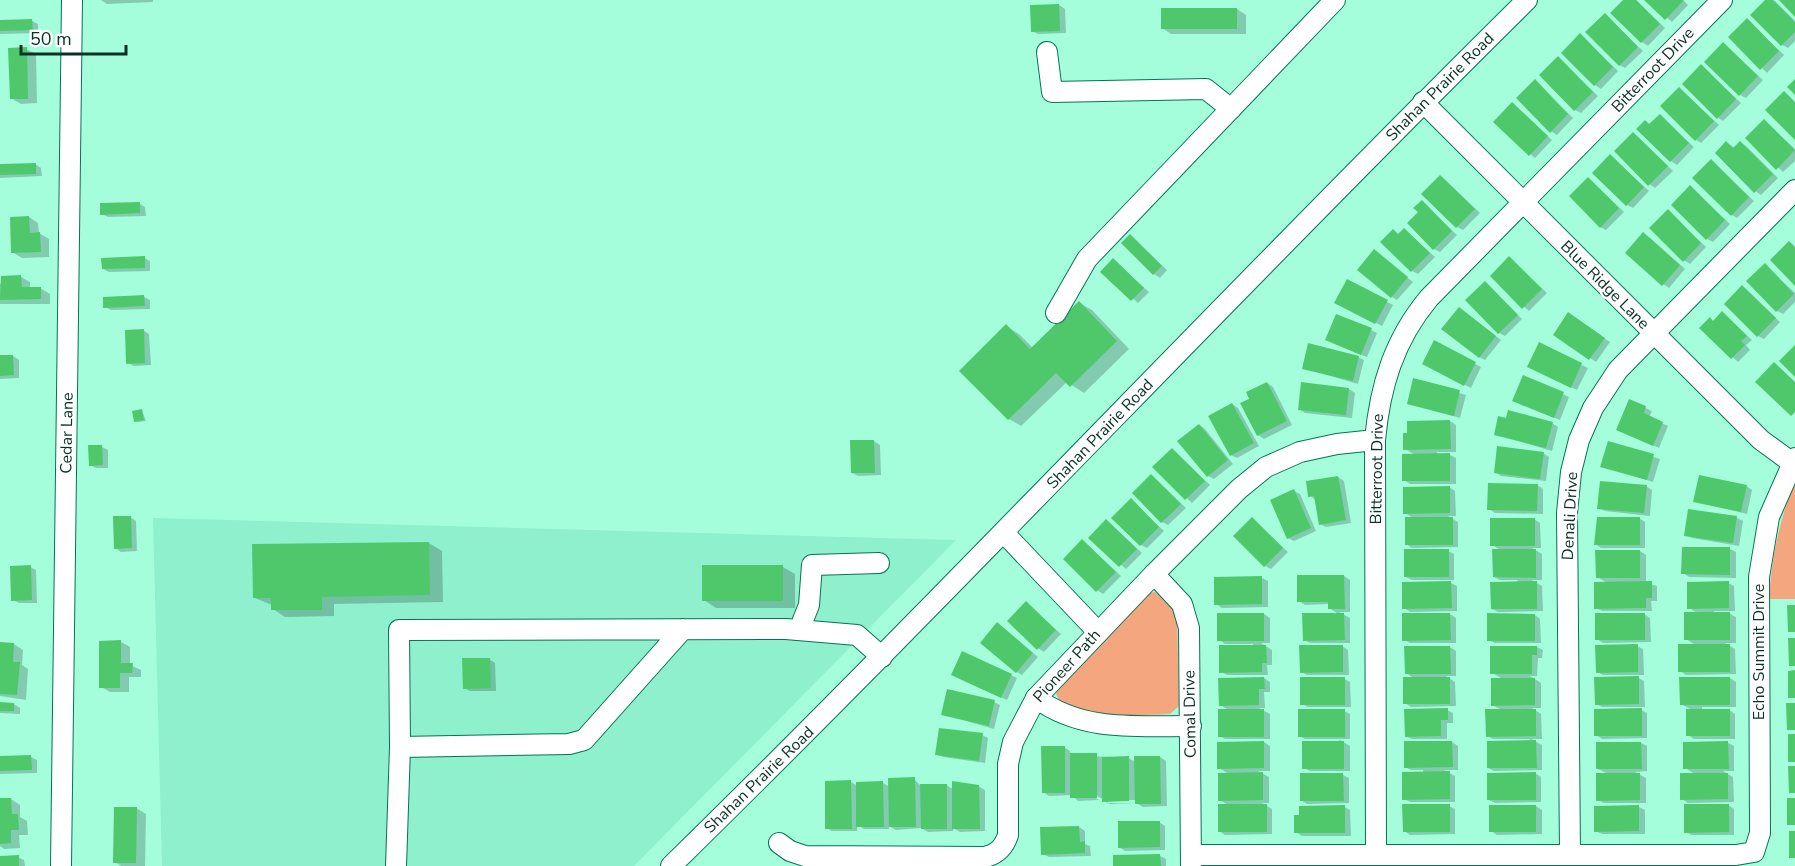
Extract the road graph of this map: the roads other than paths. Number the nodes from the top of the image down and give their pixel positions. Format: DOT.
graph roads {
  1 [pos="72,0"];
  2 [pos="1335,0"];
  3 [pos="1527,0"];
  4 [pos="1722,0"];
  5 [pos="1047,52"];
  6 [pos="1423,102"];
  7 [pos="1231,109"];
  8 [pos="1795,190"];
  9 [pos="1523,202"];
  10 [pos="1056,313"];
  11 [pos="1655,334"];
  12 [pos="1376,440"];
  13 [pos="1793,460"];
  14 [pos="1004,533"];
  15 [pos="879,563"];
  16 [pos="1154,574"];
  17 [pos="682,629"];
  18 [pos="799,630"];
  19 [pos="1098,632"];
  20 [pos="882,657"];
  21 [pos="1036,698"];
  22 [pos="1191,726"];
  23 [pos="400,747"];
  24 [pos="779,843"];
  25 [pos="1376,854"];
  26 [pos="1570,854"];
  27 [pos="1191,860"];
  28 [pos="61,866"];
  29 [pos="396,866"];
  30 [pos="671,866"];
  1 -- 28 [label="street, Cedar Lane"];
  2 -- 7 [label="street"];
  3 -- 6 [label="street, Shahan Prairie Road"];
  4 -- 9 [label="street, Bitterroot Drive"];
  5 -- 7 [label="street"];
  6 -- 9 [label="street, Blue Ridge Lane"];
  6 -- 14 [label="street, Shahan Prairie Road"];
  7 -- 10 [label="street"];
  8 -- 11 [label="street, Denali Drive"];
  9 -- 11 [label="street, Blue Ridge Lane"];
  9 -- 12 [label="street, Bitterroot Drive"];
  11 -- 13 [label="street, Blue Ridge Lane"];
  11 -- 26 [label="street, Denali Drive"];
  12 -- 16 [label="street, Pioneer Path"];
  12 -- 25 [label="street, Bitterroot Drive"];
  13 -- 26 [label="street, Echo Summit Drive"];
  14 -- 19 [label="street"];
  14 -- 20 [label="street, Shahan Prairie Road"];
  15 -- 18 [label="street"];
  16 -- 19 [label="street, Pioneer Path"];
  16 -- 22 [label="street, Comal Drive"];
  17 -- 18 [label="street"];
  17 -- 23 [label="street"];
  17 -- 23 [label="street"];
  18 -- 20 [label="street"];
  19 -- 21 [label="street, Pioneer Path"];
  20 -- 30 [label="street, Shahan Prairie Road"];
  21 -- 22 [label="street"];
  21 -- 24 [label="street, Pioneer Path"];
  22 -- 27 [label="street, Comal Drive"];
  23 -- 29 [label="street"];
  25 -- 26 [label="street"];
  25 -- 27 [label="street"];
}
